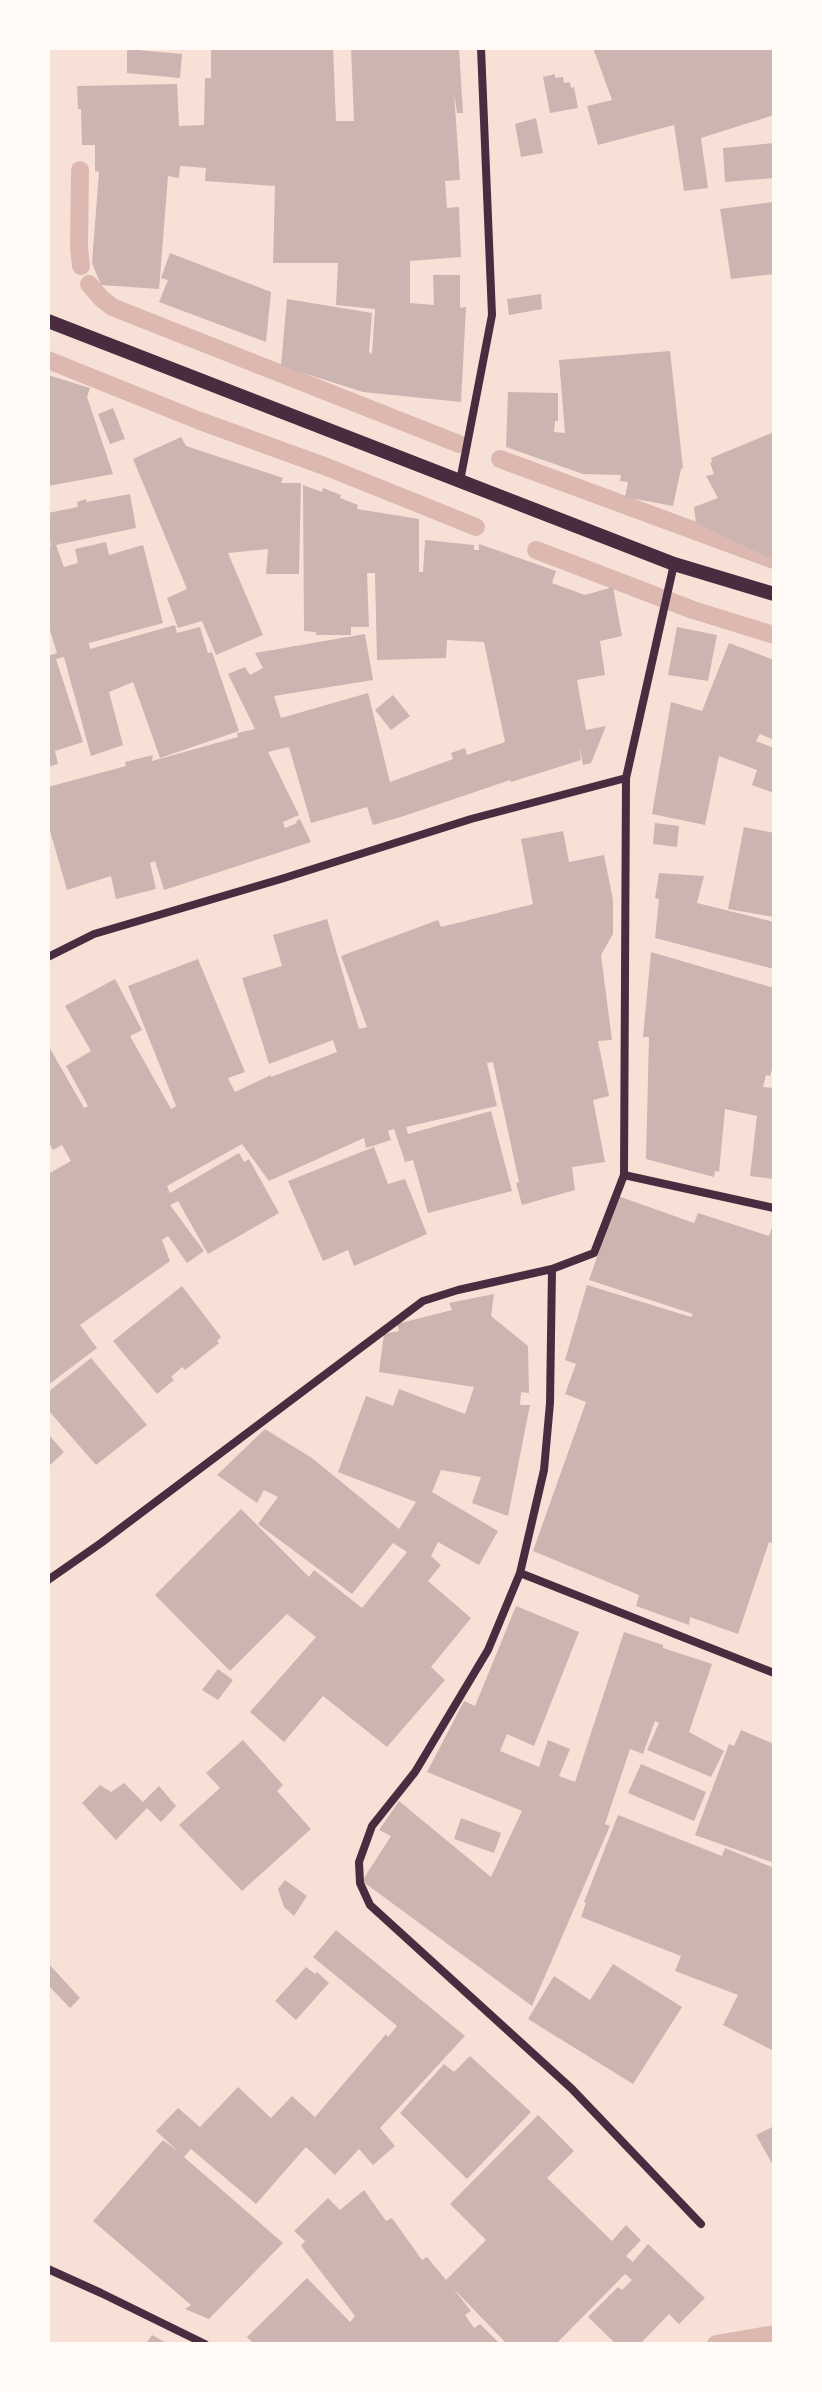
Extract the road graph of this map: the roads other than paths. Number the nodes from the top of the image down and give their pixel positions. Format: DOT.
graph roads {
  1 [pos="481,48"];
  2 [pos="48,321"];
  3 [pos="460,481"];
  4 [pos="674,564"];
  5 [pos="774,594"];
  6 [pos="626,778"];
  7 [pos="48,957"];
  8 [pos="624,1175"];
  9 [pos="774,1208"];
  10 [pos="552,1269"];
  11 [pos="520,1573"];
  12 [pos="48,1580"];
  13 [pos="774,1673"];
  14 [pos="701,2224"];
  15 [pos="48,2269"];
  16 [pos="205,2344"];
  1 -- 3 [label="street"];
  2 -- 3 [label="street"];
  3 -- 4 [label="street"];
  4 -- 5 [label="street"];
  4 -- 6 [label="street"];
  6 -- 7 [label="street"];
  6 -- 8 [label="street"];
  8 -- 9 [label="street"];
  8 -- 10 [label="street"];
  10 -- 11 [label="street"];
  10 -- 12 [label="street"];
  11 -- 13 [label="street"];
  11 -- 14 [label="street"];
  15 -- 16 [label="street"];
}
